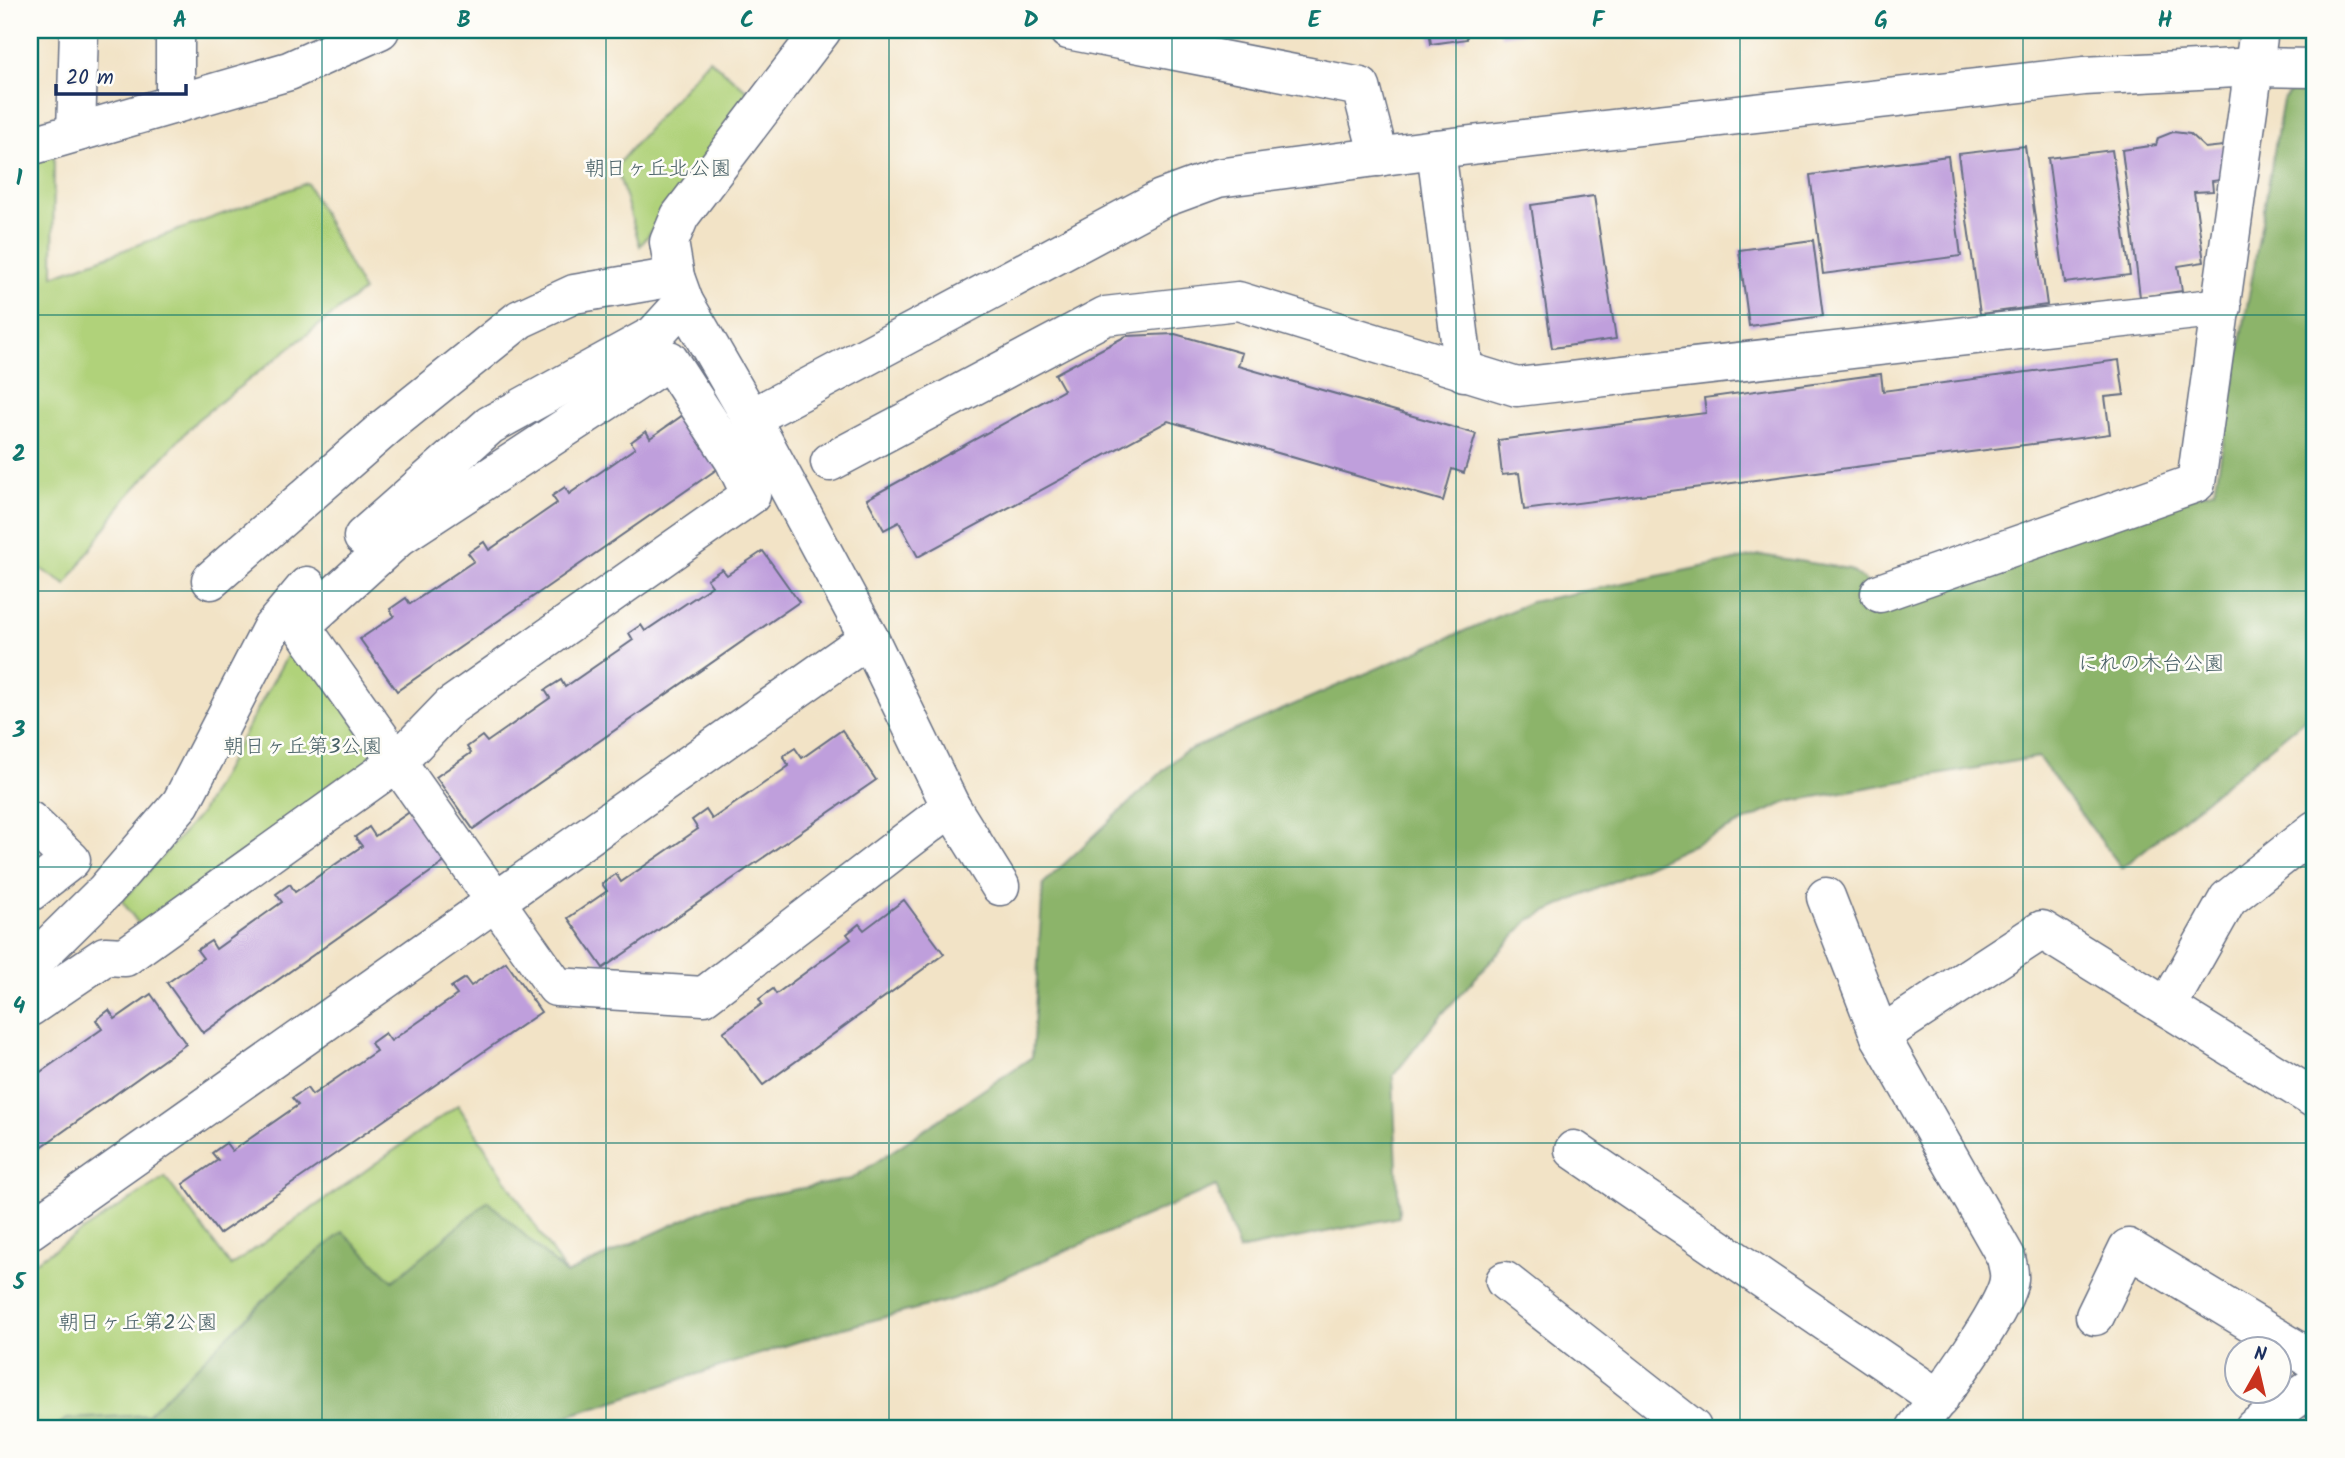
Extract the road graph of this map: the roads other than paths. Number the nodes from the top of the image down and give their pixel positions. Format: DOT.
graph roads {
  1 [pos="79,30"];
  2 [pos="175,30"];
  3 [pos="380,30"];
  4 [pos="822,30"];
  5 [pos="1068,30"];
  6 [pos="2259,30"];
  7 [pos="2255,67"];
  8 [pos="2315,68"];
  9 [pos="175,104"];
  10 [pos="76,132"];
  11 [pos="30,146"];
  12 [pos="1436,149"];
  13 [pos="1379,157"];
  14 [pos="679,289"];
  15 [pos="2222,306"];
  16 [pos="1464,372"];
  17 [pos="751,418"];
  18 [pos="830,462"];
  19 [pos="211,580"];
  20 [pos="1880,593"];
  21 [pos="869,638"];
  22 [pos="396,763"];
  23 [pos="951,807"];
  24 [pos="30,821"];
  25 [pos="2315,830"];
  26 [pos="1000,886"];
  27 [pos="30,892"];
  28 [pos="1826,897"];
  29 [pos="495,901"];
  30 [pos="30,965"];
  31 [pos="30,1007"];
  32 [pos="2167,1007"];
  33 [pos="1880,1036"];
  34 [pos="2315,1099"];
  35 [pos="1574,1150"];
  36 [pos="30,1230"];
  37 [pos="1504,1281"];
  38 [pos="2095,1316"];
  39 [pos="2315,1360"];
  40 [pos="2315,1385"];
  41 [pos="1939,1399"];
  42 [pos="1692,1428"];
  43 [pos="1916,1428"];
  44 [pos="2255,1428"];
  1 -- 10 [label="street"];
  2 -- 9 [label="street"];
  3 -- 9 [label="street"];
  4 -- 14 [label="street"];
  5 -- 13 [label="street"];
  6 -- 7 [label="street"];
  7 -- 8 [label="street"];
  7 -- 12 [label="street"];
  7 -- 15 [label="street"];
  9 -- 10 [label="street"];
  10 -- 11 [label="street"];
  12 -- 13 [label="street"];
  12 -- 16 [label="street"];
  13 -- 17 [label="street"];
  14 -- 17 [label="street"];
  14 -- 19 [label="street"];
  14 -- 30 [label="street"];
  15 -- 16 [label="street"];
  15 -- 20 [label="street"];
  16 -- 18 [label="street"];
  17 -- 21 [label="street"];
  21 -- 23 [label="street"];
  21 -- 29 [label="street"];
  22 -- 22 [label="street"];
  22 -- 29 [label="street"];
  22 -- 31 [label="street"];
  23 -- 26 [label="street"];
  23 -- 29 [label="street"];
  24 -- 27 [label="street"];
  25 -- 32 [label="street"];
  28 -- 33 [label="street"];
  29 -- 36 [label="street"];
  32 -- 33 [label="street"];
  32 -- 34 [label="street"];
  33 -- 41 [label="street"];
  35 -- 41 [label="street"];
  37 -- 42 [label="street"];
  38 -- 39 [label="street"];
  40 -- 44 [label="street"];
  41 -- 43 [label="street"];
}
